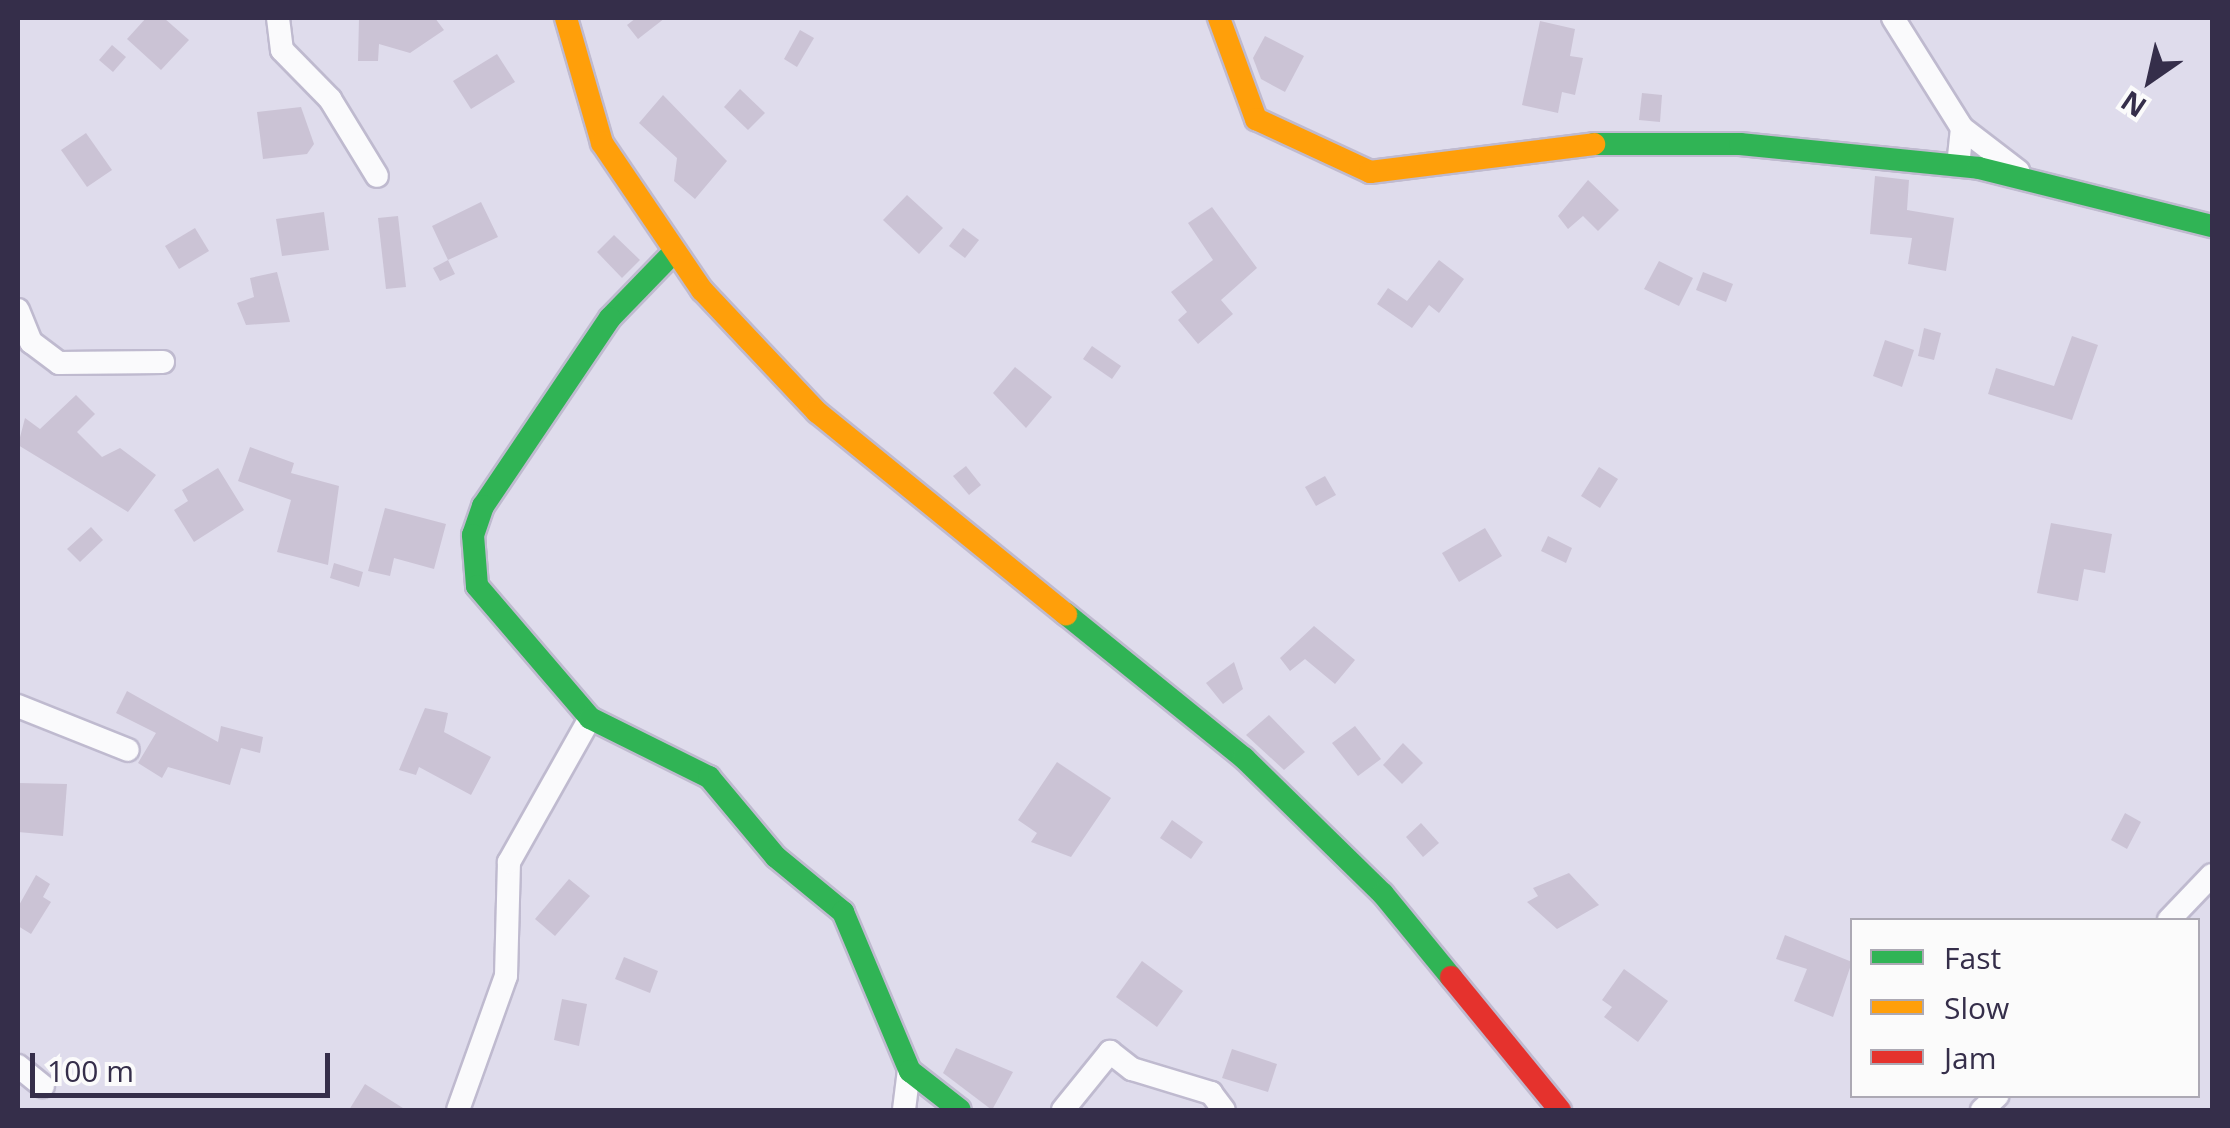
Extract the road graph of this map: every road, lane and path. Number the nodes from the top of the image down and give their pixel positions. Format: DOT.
graph roads {
  1 [pos="278,18"];
  2 [pos="566,18"];
  3 [pos="1219,18"];
  4 [pos="1900,20"];
  5 [pos="1962,128"];
  6 [pos="1958,164"];
  7 [pos="376,176"];
  8 [pos="2030,177"];
  9 [pos="2212,226"];
  10 [pos="672,254"];
  11 [pos="18,310"];
  12 [pos="163,362"];
  13 [pos="18,706"];
  14 [pos="590,718"];
  15 [pos="128,750"];
  16 [pos="2212,874"];
  17 [pos="2171,918"];
  18 [pos="18,1066"];
  19 [pos="909,1070"];
  20 [pos="43,1086"];
  21 [pos="458,1110"];
  22 [pos="904,1110"];
  23 [pos="960,1110"];
  24 [pos="1063,1110"];
  25 [pos="1224,1110"];
  26 [pos="1560,1110"];
  1 -- 7 [label="street"];
  2 -- 10 [label="street"];
  3 -- 6 [label="street"];
  4 -- 5 [label="street"];
  5 -- 6 [label="street"];
  5 -- 8 [label="street"];
  6 -- 8 [label="street"];
  8 -- 9 [label="street"];
  10 -- 14 [label="street"];
  10 -- 26 [label="street"];
  11 -- 12 [label="street"];
  13 -- 15 [label="street"];
  14 -- 19 [label="street"];
  14 -- 21 [label="street"];
  16 -- 17 [label="street"];
  18 -- 20 [label="street"];
  19 -- 22 [label="street"];
  19 -- 23 [label="street"];
  24 -- 25 [label="street"];
}
